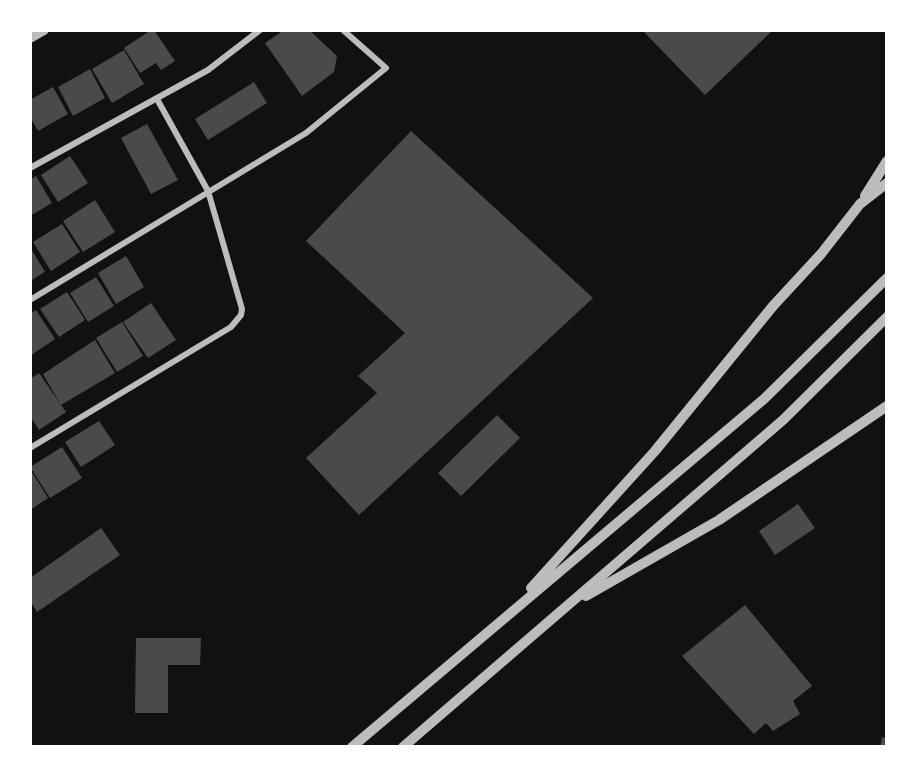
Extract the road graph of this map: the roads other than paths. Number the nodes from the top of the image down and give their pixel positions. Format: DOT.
graph roads {
  1 [pos="260,30"];
  2 [pos="343,30"];
  3 [pos="157,99"];
  4 [pos="887,161"];
  5 [pos="30,168"];
  6 [pos="887,183"];
  7 [pos="208,191"];
  8 [pos="860,204"];
  9 [pos="887,278"];
  10 [pos="30,300"];
  11 [pos="887,317"];
  12 [pos="887,406"];
  13 [pos="30,448"];
  14 [pos="562,610"];
  15 [pos="505,618"];
  16 [pos="352,747"];
  17 [pos="403,747"];
  1 -- 3 [label="street"];
  2 -- 7 [label="street"];
  3 -- 5 [label="street"];
  3 -- 7 [label="street"];
  4 -- 8 [label="street"];
  6 -- 8 [label="street"];
  7 -- 10 [label="street"];
  7 -- 13 [label="street"];
  8 -- 15 [label="street"];
  9 -- 15 [label="street"];
  11 -- 14 [label="street"];
  12 -- 14 [label="street"];
  14 -- 17 [label="street"];
  15 -- 16 [label="street"];
}
